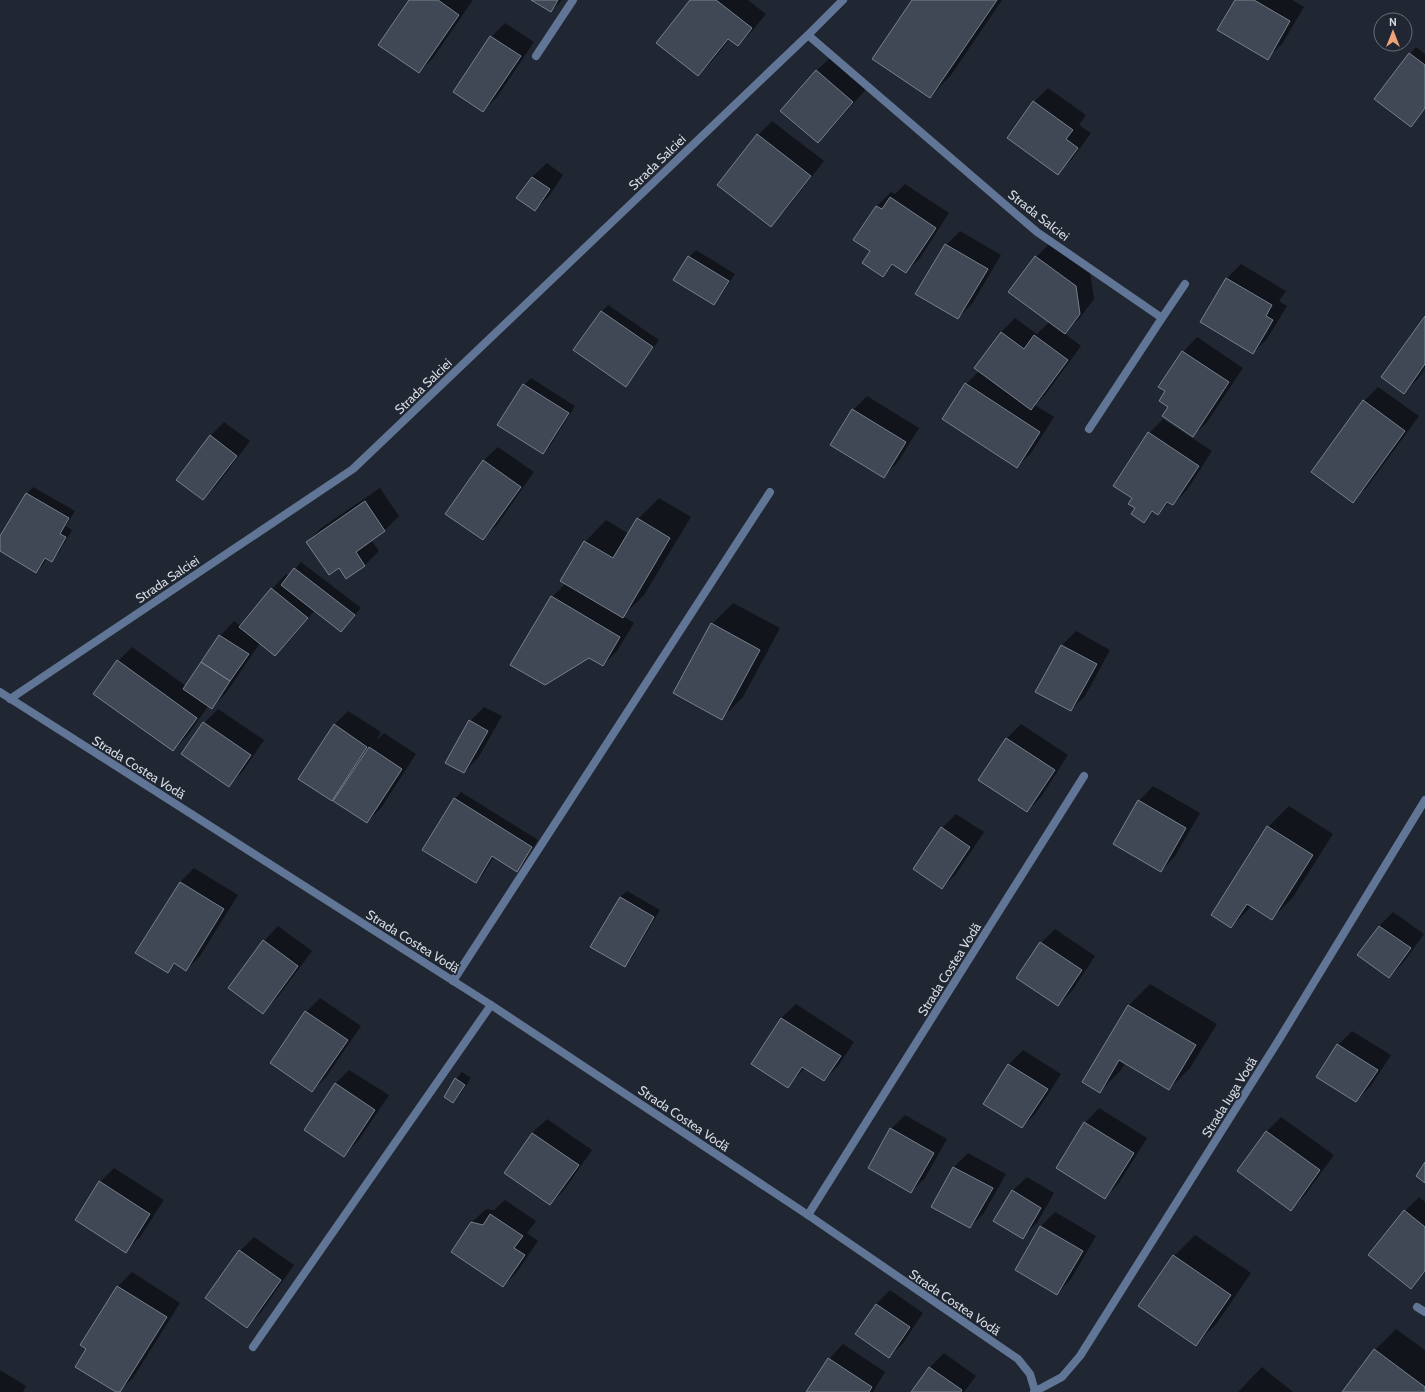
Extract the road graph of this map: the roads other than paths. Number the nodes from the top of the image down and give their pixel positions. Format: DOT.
graph roads {
  1 [pos="572,0"];
  2 [pos="843,0"];
  3 [pos="808,35"];
  4 [pos="536,56"];
  5 [pos="1185,284"];
  6 [pos="1162,318"];
  7 [pos="1090,429"];
  8 [pos="770,492"];
  9 [pos="0,692"];
  10 [pos="10,699"];
  11 [pos="1084,776"];
  12 [pos="1425,800"];
  13 [pos="453,980"];
  14 [pos="491,1005"];
  15 [pos="808,1216"];
  16 [pos="1417,1307"];
  17 [pos="1425,1312"];
  18 [pos="253,1347"];
  19 [pos="1035,1392"];
  1 -- 4 [label="street"];
  2 -- 3 [label="street, Strada Salciei"];
  3 -- 6 [label="street, Strada Salciei"];
  3 -- 10 [label="street, Strada Salciei"];
  5 -- 6 [label="street"];
  6 -- 7 [label="street"];
  8 -- 13 [label="street"];
  9 -- 10 [label="street, Strada Costea Vodă"];
  10 -- 13 [label="street, Strada Costea Vodă"];
  11 -- 15 [label="street, Strada Costea Vodă"];
  12 -- 19 [label="street, Strada Iuga Vodă"];
  13 -- 14 [label="street, Strada Costea Vodă"];
  14 -- 15 [label="street, Strada Costea Vodă"];
  14 -- 18 [label="street"];
  15 -- 19 [label="street, Strada Costea Vodă"];
  16 -- 17 [label="street"];
}
